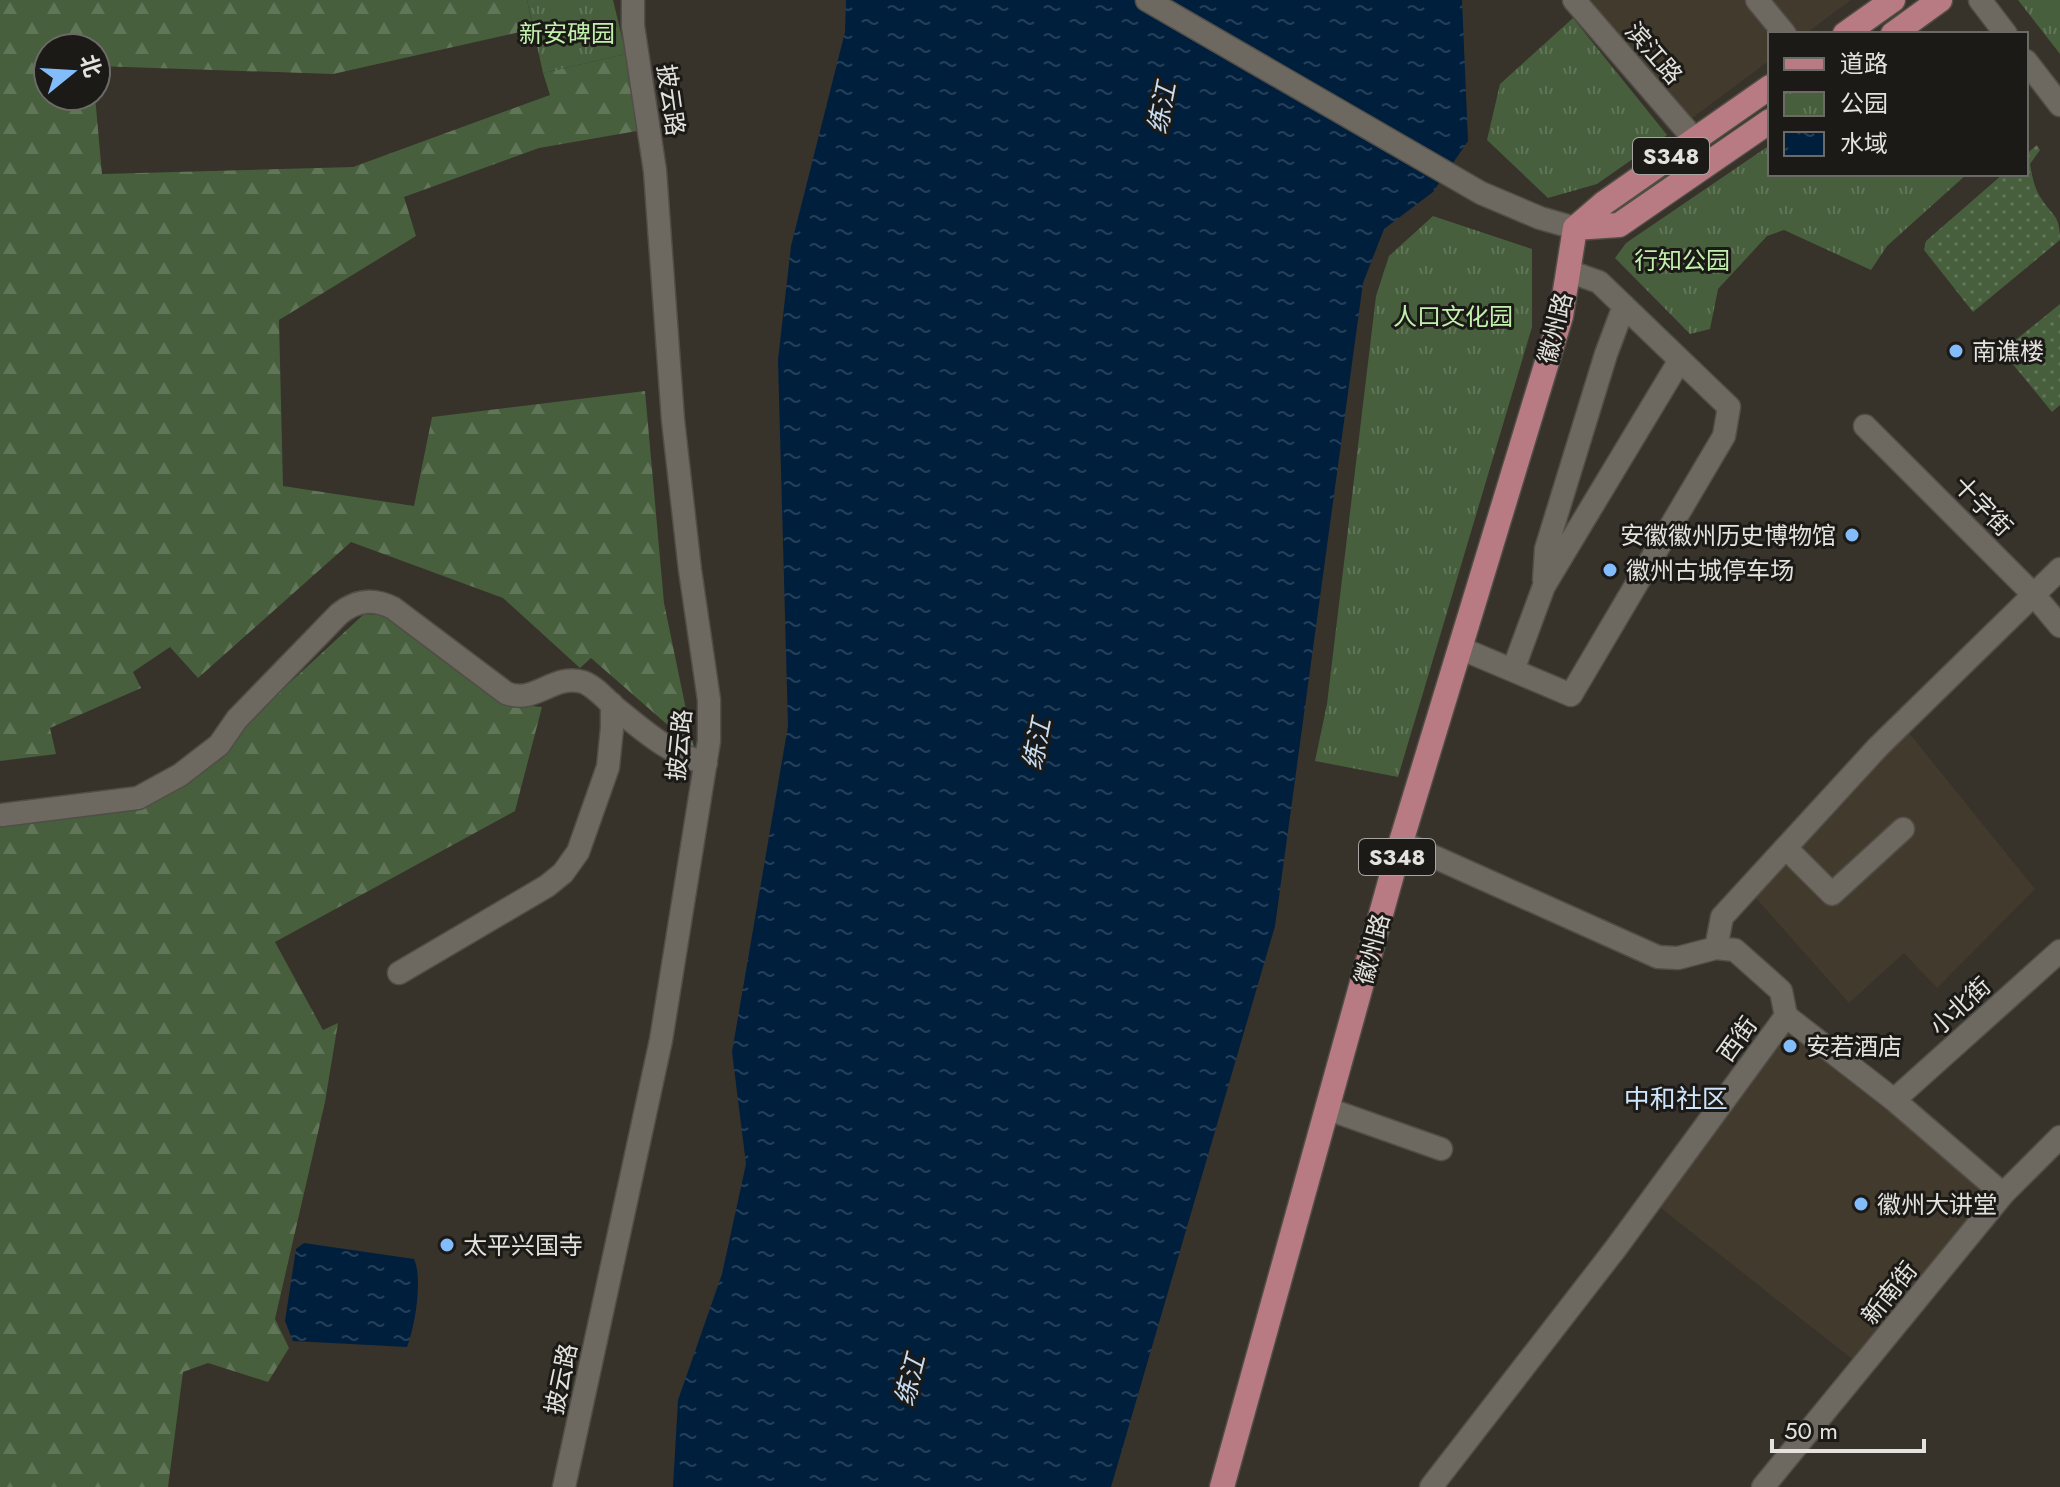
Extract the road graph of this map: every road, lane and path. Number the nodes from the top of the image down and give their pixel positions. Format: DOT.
graph roads {
  1 [pos="633,0"];
  2 [pos="1147,0"];
  3 [pos="1574,0"];
  4 [pos="1757,0"];
  5 [pos="1893,0"];
  6 [pos="1940,0"];
  7 [pos="1980,0"];
  8 [pos="1783,32"];
  9 [pos="1848,32"];
  10 [pos="1896,32"];
  11 [pos="2004,32"];
  12 [pos="2028,64"];
  13 [pos="1768,88"];
  14 [pos="2060,105"];
  15 [pos="1768,122"];
  16 [pos="1695,140"];
  17 [pos="1575,228"];
  18 [pos="1568,271"];
  19 [pos="1624,306"];
  20 [pos="1680,360"];
  21 [pos="1865,426"];
  22 [pos="2060,569"];
  23 [pos="1544,586"];
  24 [pos="2034,595"];
  25 [pos="2060,626"];
  26 [pos="1460,648"];
  27 [pos="1513,670"];
  28 [pos="612,704"];
  29 [pos="706,763"];
  30 [pos="2,815"];
  31 [pos="1903,829"];
  32 [pos="1401,842"];
  33 [pos="1786,848"];
  34 [pos="1716,948"];
  35 [pos="2060,951"];
  36 [pos="399,973"];
  37 [pos="1786,1016"];
  38 [pos="1894,1100"];
  39 [pos="1328,1109"];
  40 [pos="2060,1137"];
  41 [pos="1441,1149"];
  42 [pos="2003,1194"];
  43 [pos="564,1487"];
  44 [pos="1222,1487"];
  45 [pos="1431,1487"];
  46 [pos="1763,1487"];
  1 -- 29 [label="street, 披云路"];
  2 -- 17 [label="street"];
  3 -- 16 [label="street, 滨江路"];
  4 -- 8 [label="street"];
  5 -- 9 [label="main road"];
  6 -- 10 [label="main road"];
  7 -- 11 [label="street"];
  12 -- 14 [label="street"];
  13 -- 16 [label="main road, S348"];
  15 -- 17 [label="main road, S348"];
  16 -- 17 [label="main road, S348"];
  17 -- 18 [label="main road, 徽州路 / S348"];
  18 -- 19 [label="street"];
  18 -- 26 [label="main road, 徽州路 / S348"];
  19 -- 20 [label="street"];
  19 -- 23 [label="street"];
  20 -- 23 [label="street"];
  20 -- 27 [label="street"];
  21 -- 24 [label="street, 十字街"];
  22 -- 24 [label="street"];
  23 -- 27 [label="street"];
  24 -- 25 [label="street, 十字街"];
  24 -- 33 [label="street"];
  26 -- 27 [label="street"];
  26 -- 32 [label="main road, 徽州路 / S348"];
  28 -- 29 [label="street"];
  28 -- 30 [label="street"];
  28 -- 36 [label="street"];
  29 -- 43 [label="street, 披云路"];
  31 -- 33 [label="street"];
  32 -- 34 [label="street"];
  32 -- 39 [label="main road, 徽州路 / S348"];
  33 -- 34 [label="street"];
  34 -- 37 [label="street, 西街"];
  35 -- 38 [label="street, 小北街"];
  37 -- 38 [label="street"];
  37 -- 45 [label="street, 西街"];
  38 -- 42 [label="street"];
  39 -- 41 [label="street"];
  39 -- 44 [label="main road, 徽州路 / S348"];
  40 -- 42 [label="street, 新南街"];
  42 -- 46 [label="street, 新南街"];
}
